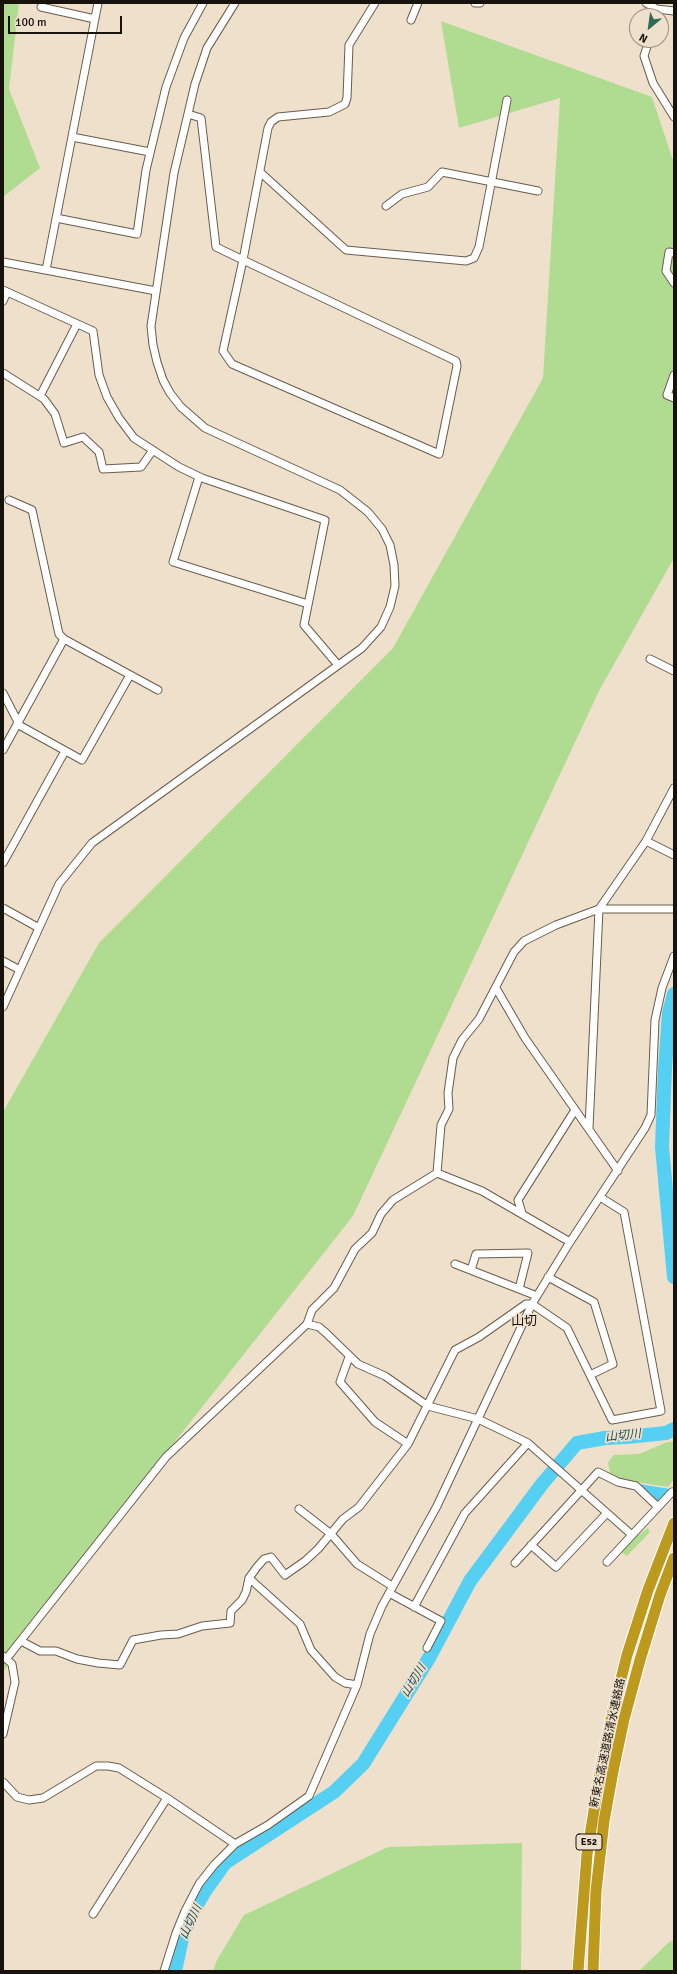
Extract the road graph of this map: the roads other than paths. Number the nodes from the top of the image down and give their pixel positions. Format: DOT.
graph roads {
  1 [pos="98,3"];
  2 [pos="203,3"];
  3 [pos="235,3"];
  4 [pos="375,3"];
  5 [pos="418,3"];
  6 [pos="475,3"];
  7 [pos="480,3"];
  8 [pos="41,7"];
  9 [pos="95,19"];
  10 [pos="411,20"];
  11 [pos="646,48"];
  12 [pos="507,100"];
  13 [pos="188,114"];
  14 [pos="674,117"];
  15 [pos="72,137"];
  16 [pos="150,152"];
  17 [pos="260,172"];
  18 [pos="492,182"];
  19 [pos="538,191"];
  20 [pos="386,206"];
  21 [pos="56,218"];
  22 [pos="674,253"];
  23 [pos="242,260"];
  24 [pos="3,262"];
  25 [pos="46,270"];
  26 [pos="674,283"];
  27 [pos="5,291"];
  28 [pos="156,291"];
  29 [pos="3,301"];
  30 [pos="78,324"];
  31 [pos="3,373"];
  32 [pos="674,375"];
  33 [pos="40,396"];
  34 [pos="674,398"];
  35 [pos="153,450"];
  36 [pos="199,476"];
  37 [pos="9,500"];
  38 [pos="308,604"];
  39 [pos="64,639"];
  40 [pos="650,659"];
  41 [pos="338,665"];
  42 [pos="674,671"];
  43 [pos="130,675"];
  44 [pos="158,690"];
  45 [pos="3,693"];
  46 [pos="18,723"];
  47 [pos="3,750"];
  48 [pos="65,751"];
  49 [pos="674,788"];
  50 [pos="646,841"];
  51 [pos="674,855"];
  52 [pos="3,863"];
  53 [pos="3,908"];
  54 [pos="674,908"];
  55 [pos="599,909"];
  56 [pos="39,928"];
  57 [pos="674,956"];
  58 [pos="3,961"];
  59 [pos="20,970"];
  60 [pos="496,988"];
  61 [pos="3,1007"];
  62 [pos="576,1110"];
  63 [pos="589,1128"];
  64 [pos="618,1171"];
  65 [pos="437,1172"];
  66 [pos="600,1197"];
  67 [pos="522,1213"];
  68 [pos="570,1242"];
  69 [pos="455,1264"];
  70 [pos="471,1270"];
  71 [pos="548,1277"];
  72 [pos="519,1289"];
  73 [pos="537,1296"];
  74 [pos="532,1304"];
  75 [pos="307,1324"];
  76 [pos="349,1357"];
  77 [pos="590,1375"];
  78 [pos="428,1406"];
  79 [pos="478,1419"];
  80 [pos="528,1443"];
  81 [pos="408,1444"];
  82 [pos="582,1490"];
  83 [pos="672,1492"];
  84 [pos="658,1507"];
  85 [pos="299,1509"];
  86 [pos="607,1513"];
  87 [pos="674,1523"];
  88 [pos="331,1534"];
  89 [pos="632,1535"];
  90 [pos="531,1545"];
  91 [pos="674,1558"];
  92 [pos="607,1562"];
  93 [pos="515,1563"];
  94 [pos="249,1578"];
  95 [pos="392,1586"];
  96 [pos="389,1593"];
  97 [pos="414,1607"];
  98 [pos="21,1640"];
  99 [pos="427,1648"];
  100 [pos="5,1657"];
  101 [pos="358,1685"];
  102 [pos="3,1734"];
  103 [pos="3,1782"];
  104 [pos="167,1798"];
  105 [pos="235,1844"];
  106 [pos="93,1914"];
  107 [pos="164,1971"];
  108 [pos="578,1971"];
  109 [pos="593,1971"];
  1 -- 9 [label="street"];
  2 -- 16 [label="street"];
  3 -- 13 [label="street"];
  4 -- 17 [label="street"];
  5 -- 10 [label="street"];
  6 -- 7 [label="street"];
  8 -- 9 [label="street"];
  9 -- 15 [label="street"];
  11 -- 14 [label="street"];
  12 -- 18 [label="street"];
  13 -- 23 [label="street"];
  13 -- 28 [label="street"];
  15 -- 16 [label="street"];
  15 -- 21 [label="street"];
  16 -- 21 [label="street"];
  17 -- 18 [label="street"];
  17 -- 23 [label="street"];
  18 -- 19 [label="street"];
  18 -- 20 [label="street"];
  21 -- 25 [label="street"];
  22 -- 26 [label="street"];
  23 -- 23 [label="street"];
  24 -- 25 [label="street"];
  25 -- 28 [label="street"];
  27 -- 29 [label="street"];
  27 -- 30 [label="street"];
  28 -- 41 [label="street"];
  30 -- 33 [label="street"];
  30 -- 35 [label="street"];
  31 -- 33 [label="street"];
  32 -- 34 [label="street"];
  33 -- 35 [label="street"];
  35 -- 36 [label="street"];
  36 -- 38 [label="street"];
  36 -- 38 [label="street"];
  37 -- 39 [label="street"];
  38 -- 41 [label="street"];
  39 -- 43 [label="street"];
  39 -- 46 [label="street"];
  40 -- 42 [label="street"];
  41 -- 56 [label="street"];
  43 -- 44 [label="street"];
  43 -- 48 [label="street"];
  45 -- 46 [label="street"];
  46 -- 47 [label="street"];
  46 -- 48 [label="street"];
  48 -- 52 [label="street"];
  49 -- 50 [label="street"];
  50 -- 51 [label="street"];
  50 -- 55 [label="street"];
  53 -- 56 [label="street"];
  54 -- 55 [label="street"];
  55 -- 60 [label="street"];
  55 -- 63 [label="street"];
  56 -- 59 [label="street"];
  57 -- 64 [label="street"];
  58 -- 59 [label="street"];
  59 -- 61 [label="street"];
  60 -- 62 [label="street"];
  60 -- 65 [label="street"];
  62 -- 63 [label="street"];
  62 -- 67 [label="street"];
  63 -- 64 [label="street"];
  64 -- 66 [label="street"];
  65 -- 67 [label="street"];
  65 -- 75 [label="street"];
  66 -- 68 [label="street"];
  66 -- 77 [label="street"];
  67 -- 68 [label="street"];
  68 -- 71 [label="street"];
  69 -- 70 [label="street"];
  70 -- 72 [label="street"];
  70 -- 72 [label="street"];
  71 -- 73 [label="street"];
  71 -- 77 [label="street"];
  72 -- 73 [label="street"];
  73 -- 74 [label="street"];
  74 -- 77 [label="street"];
  74 -- 78 [label="street"];
  74 -- 79 [label="street"];
  75 -- 76 [label="street"];
  75 -- 98 [label="street"];
  76 -- 78 [label="street"];
  76 -- 81 [label="street"];
  78 -- 79 [label="street"];
  78 -- 81 [label="street"];
  79 -- 80 [label="street"];
  79 -- 95 [label="street"];
  80 -- 82 [label="street"];
  80 -- 97 [label="street"];
  81 -- 88 [label="street"];
  82 -- 84 [label="street"];
  82 -- 86 [label="street"];
  82 -- 90 [label="street"];
  83 -- 84 [label="street"];
  84 -- 89 [label="street"];
  85 -- 88 [label="street"];
  86 -- 89 [label="street"];
  86 -- 90 [label="street"];
  87 -- 108 [label="highway, 新東名高速道路清水連絡路 / E52"];
  88 -- 94 [label="street"];
  88 -- 95 [label="street"];
  89 -- 92 [label="street"];
  90 -- 93 [label="street"];
  91 -- 109 [label="highway, 新東名高速道路清水連絡路 / E52"];
  94 -- 98 [label="street"];
  94 -- 101 [label="street"];
  95 -- 96 [label="street"];
  96 -- 97 [label="street"];
  96 -- 101 [label="street"];
  97 -- 99 [label="street"];
  98 -- 100 [label="street"];
  100 -- 102 [label="street"];
  101 -- 105 [label="street"];
  103 -- 104 [label="street"];
  104 -- 105 [label="street"];
  104 -- 106 [label="street"];
  105 -- 107 [label="street"];
}
